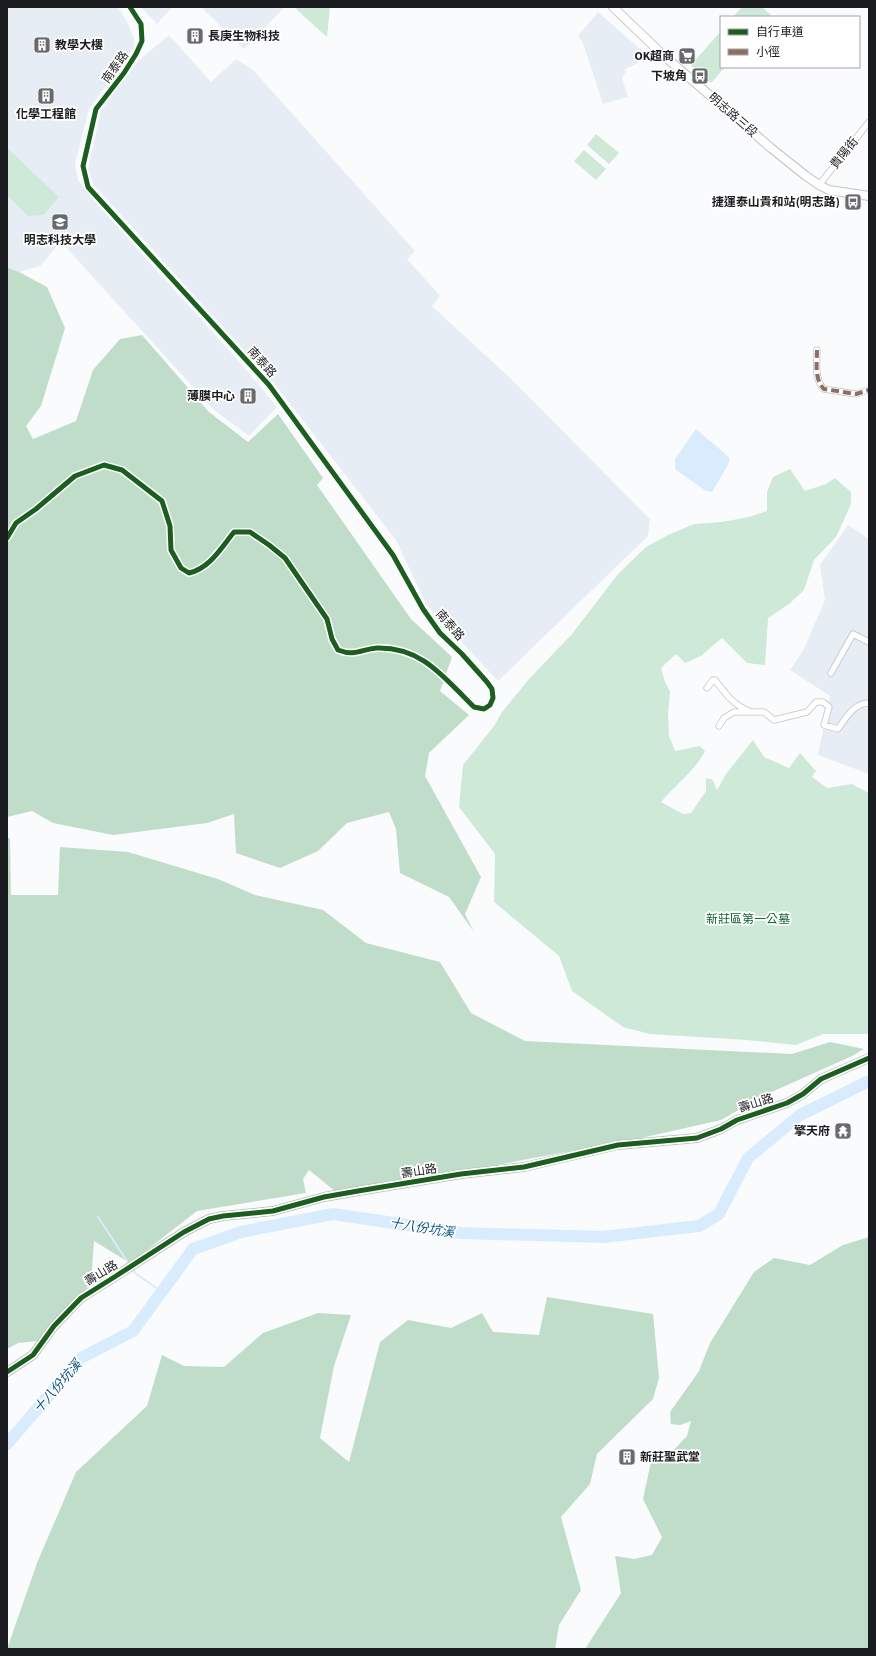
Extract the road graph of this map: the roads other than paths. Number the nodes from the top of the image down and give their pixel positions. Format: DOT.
graph roads {
  1 [pos="130,7"];
  2 [pos="613,7"];
  3 [pos="869,122"];
  4 [pos="818,185"];
  5 [pos="869,196"];
  6 [pos="817,350"];
  7 [pos="869,390"];
  8 [pos="7,538"];
  9 [pos="869,642"];
  10 [pos="831,673"];
  11 [pos="707,688"];
  12 [pos="869,703"];
  13 [pos="751,712"];
  14 [pos="719,726"];
  15 [pos="869,1058"];
  16 [pos="7,1372"];
  1 -- 8 [label="street, 南泰路"];
  2 -- 4 [label="street, 明志路三段"];
  3 -- 4 [label="street, 貴陽街"];
  4 -- 5 [label="street, 明志路三段"];
  6 -- 7 [label="street"];
  9 -- 10 [label="street"];
  11 -- 13 [label="street"];
  12 -- 13 [label="street"];
  13 -- 14 [label="street"];
  15 -- 16 [label="street, 壽山路"];
}
